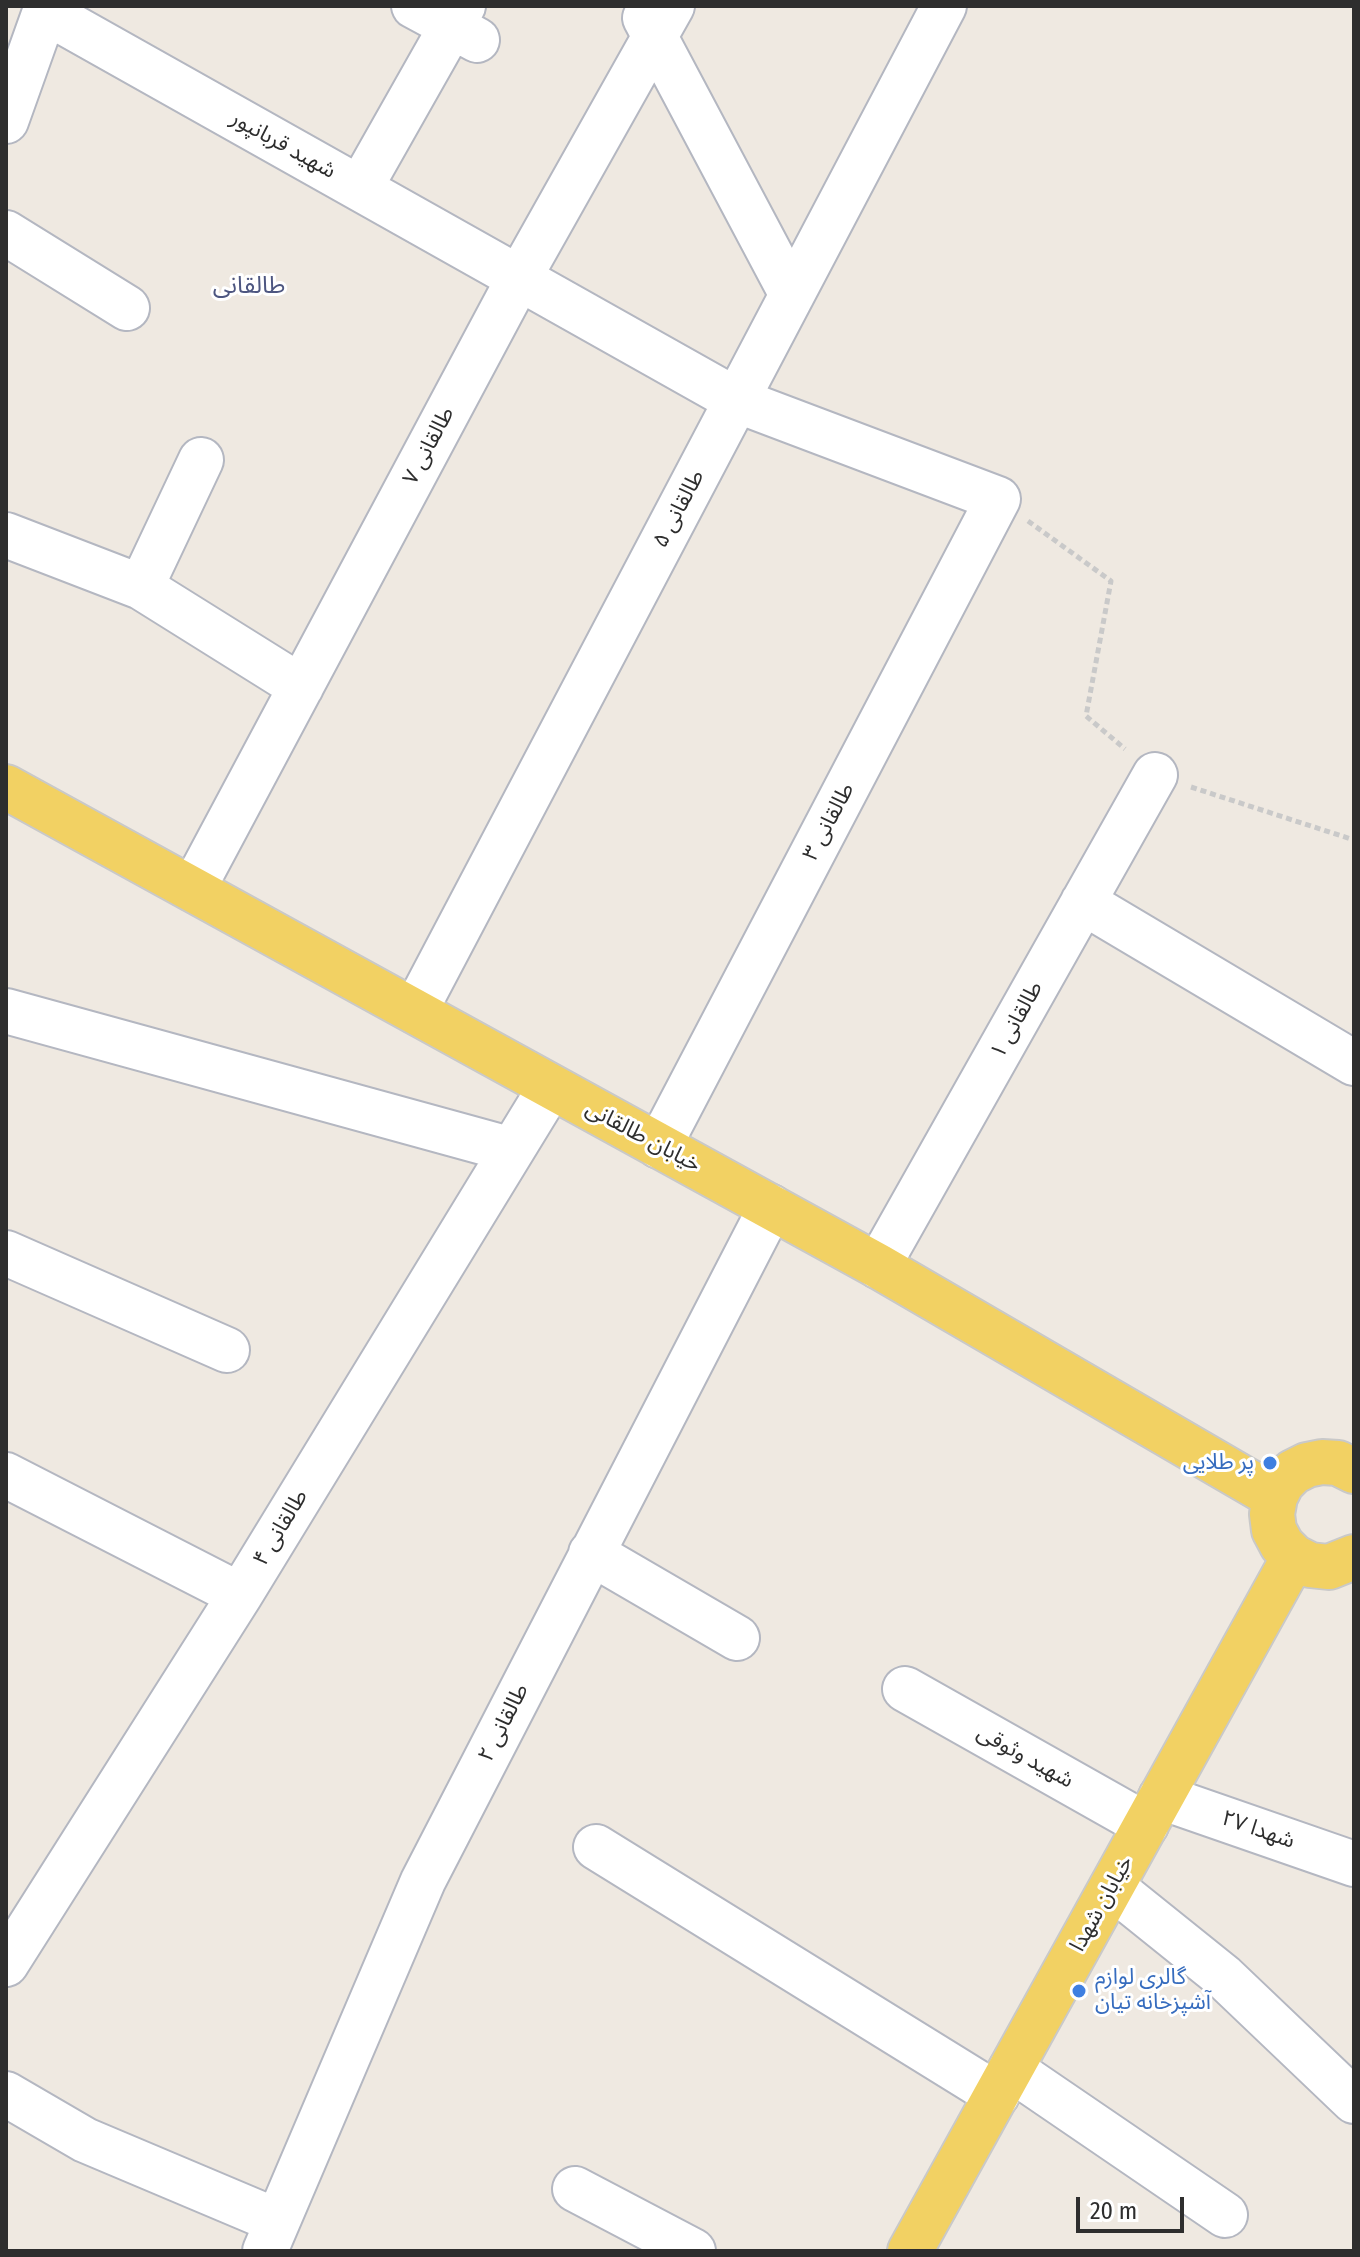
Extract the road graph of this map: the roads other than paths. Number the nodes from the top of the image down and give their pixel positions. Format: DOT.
graph roads {
  1 [pos="414,6"];
  2 [pos="944,6"];
  3 [pos="47,9"];
  4 [pos="656,16"];
  5 [pos="464,24"];
  6 [pos="6,121"];
  7 [pos="360,188"];
  8 [pos="6,233"];
  9 [pos="519,278"];
  10 [pos="792,295"];
  11 [pos="127,308"];
  12 [pos="736,400"];
  13 [pos="201,460"];
  14 [pos="998,499"];
  15 [pos="6,535"];
  16 [pos="141,587"];
  17 [pos="301,687"];
  18 [pos="1155,775"];
  19 [pos="6,787"];
  20 [pos="193,889"];
  21 [pos="1083,902"];
  22 [pos="6,1011"];
  23 [pos="415,1011"];
  24 [pos="1354,1063"];
  25 [pos="550,1088"];
  26 [pos="659,1146"];
  27 [pos="512,1150"];
  28 [pos="771,1207"];
  29 [pos="6,1253"];
  30 [pos="878,1266"];
  31 [pos="227,1350"];
  32 [pos="1352,1464"];
  33 [pos="6,1475"];
  34 [pos="1275,1497"];
  35 [pos="591,1553"];
  36 [pos="1294,1557"];
  37 [pos="1354,1557"];
  38 [pos="240,1595"];
  39 [pos="737,1638"];
  40 [pos="905,1689"];
  41 [pos="1153,1811"];
  42 [pos="596,1847"];
  43 [pos="1354,1864"];
  44 [pos="1112,1887"];
  45 [pos="6,1964"];
  46 [pos="1004,2082"];
  47 [pos="6,2094"];
  48 [pos="1354,2101"];
  49 [pos="575,2189"];
  50 [pos="1225,2215"];
  51 [pos="271,2236"];
  52 [pos="693,2251"];
  53 [pos="910,2251"];
  1 -- 5 [label="street"];
  2 -- 10 [label="street, طالقانی ۵"];
  3 -- 6 [label="street"];
  3 -- 7 [label="street, شهید قربانپور"];
  4 -- 9 [label="street, طالقانی ۷"];
  4 -- 10 [label="street"];
  5 -- 7 [label="street"];
  7 -- 9 [label="street, شهید قربانپور"];
  8 -- 11 [label="street"];
  9 -- 12 [label="street, شهید قربانپور"];
  9 -- 17 [label="street, طالقانی ۷"];
  10 -- 12 [label="street, طالقانی ۵"];
  12 -- 14 [label="street, شهید قربانپور"];
  12 -- 23 [label="street, طالقانی ۵"];
  13 -- 16 [label="street"];
  14 -- 26 [label="street, طالقانی ۳"];
  15 -- 16 [label="street"];
  16 -- 17 [label="street"];
  17 -- 20 [label="street, طالقانی ۷"];
  18 -- 21 [label="street, طالقانی ۱"];
  19 -- 20 [label="main road, خیابان طالقانی"];
  20 -- 23 [label="main road, خیابان طالقانی"];
  21 -- 24 [label="street"];
  21 -- 30 [label="street, طالقانی ۱"];
  22 -- 27 [label="street"];
  23 -- 25 [label="main road, خیابان طالقانی"];
  25 -- 26 [label="main road, خیابان طالقانی"];
  25 -- 27 [label="street, طالقانی ۴"];
  26 -- 28 [label="main road, خیابان طالقانی"];
  27 -- 38 [label="street, طالقانی ۴"];
  28 -- 30 [label="main road, خیابان طالقانی"];
  28 -- 35 [label="street, طالقانی ۲"];
  29 -- 31 [label="street"];
  30 -- 34 [label="main road, خیابان طالقانی"];
  32 -- 34 [label="main road"];
  33 -- 38 [label="street"];
  34 -- 36 [label="main road"];
  35 -- 39 [label="street"];
  35 -- 51 [label="street, طالقانی ۲"];
  36 -- 37 [label="main road"];
  36 -- 41 [label="main road, خیابان شهدا"];
  38 -- 45 [label="street, طالقانی ۴"];
  40 -- 41 [label="street, شهید وثوقی"];
  41 -- 43 [label="street, ۲۷ شهدا"];
  41 -- 44 [label="main road, خیابان شهدا"];
  42 -- 46 [label="street"];
  44 -- 46 [label="main road, خیابان شهدا"];
  44 -- 48 [label="street"];
  46 -- 50 [label="street"];
  46 -- 53 [label="main road, خیابان شهدا"];
  47 -- 51 [label="street"];
  49 -- 52 [label="street"];
}
